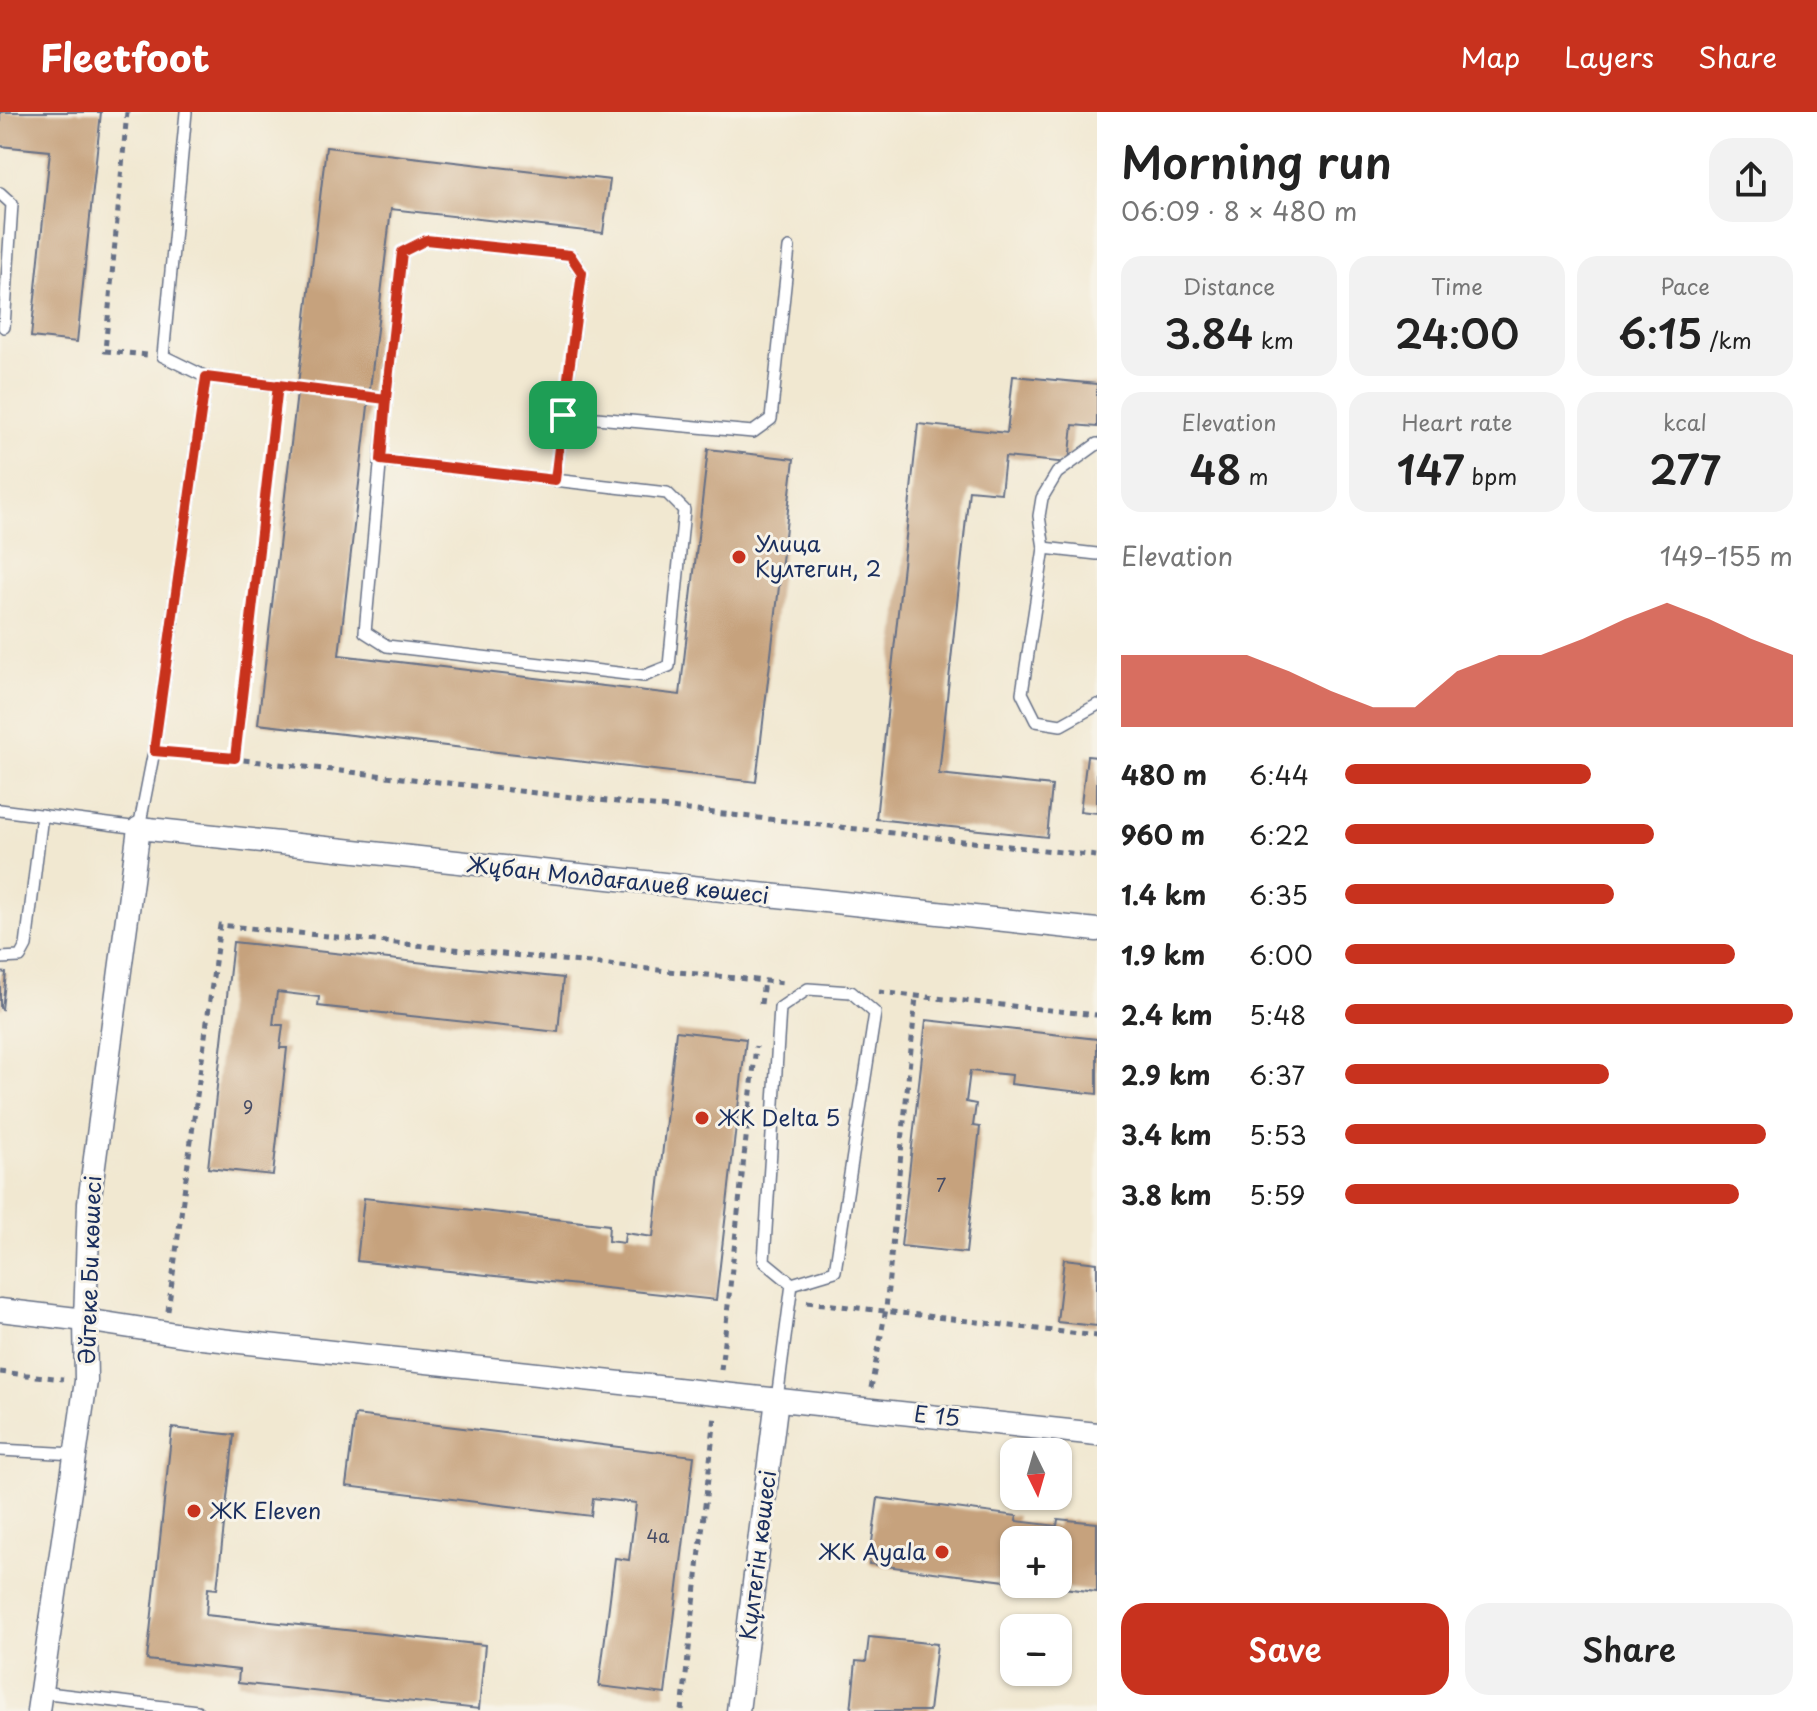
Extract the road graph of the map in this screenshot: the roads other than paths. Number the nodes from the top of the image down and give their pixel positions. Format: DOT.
graph roads {
  1 [pos="186,112"];
  2 [pos="0,193"];
  3 [pos="789,248"];
  4 [pos="4,327"];
  5 [pos="206,377"];
  6 [pos="386,399"];
  7 [pos="563,415"];
  8 [pos="1097,444"];
  9 [pos="381,460"];
  10 [pos="555,480"];
  11 [pos="1044,548"];
  12 [pos="1097,554"];
  13 [pos="1097,705"];
  14 [pos="0,810"];
  15 [pos="42,815"];
  16 [pos="139,828"];
  17 [pos="1097,930"];
  18 [pos="0,958"];
  19 [pos="792,1284"];
  20 [pos="0,1310"];
  21 [pos="85,1320"];
  22 [pos="777,1399"];
  23 [pos="1097,1434"];
  24 [pos="0,1450"];
  25 [pos="75,1454"];
  26 [pos="39,1702"];
  27 [pos="197,1711"];
  28 [pos="738,1711"];
  1 -- 5 [label="lane"];
  2 -- 4 [label="lane"];
  3 -- 7 [label="lane"];
  5 -- 6 [label="lane"];
  5 -- 16 [label="lane"];
  6 -- 7 [label="lane"];
  6 -- 9 [label="lane"];
  7 -- 10 [label="lane"];
  8 -- 11 [label="lane"];
  9 -- 10 [label="lane"];
  9 -- 10 [label="lane"];
  11 -- 12 [label="lane"];
  11 -- 13 [label="lane"];
  14 -- 15 [label="lane"];
  15 -- 16 [label="lane"];
  15 -- 18 [label="lane"];
  16 -- 17 [label="street, Жұбан Молдағалиев көшесі"];
  16 -- 21 [label="street, Әйтеке Би көшесі"];
  19 -- 19 [label="lane"];
  19 -- 22 [label="lane"];
  20 -- 21 [label="street, E 15"];
  21 -- 22 [label="street, E 15"];
  21 -- 25 [label="street, Әйтеке Би көшесі"];
  22 -- 23 [label="street, E 15"];
  22 -- 28 [label="street, Күлтегін көшесі"];
  24 -- 25 [label="lane"];
  25 -- 26 [label="street, Әйтеке Би көшесі"];
  26 -- 27 [label="lane"];
}
